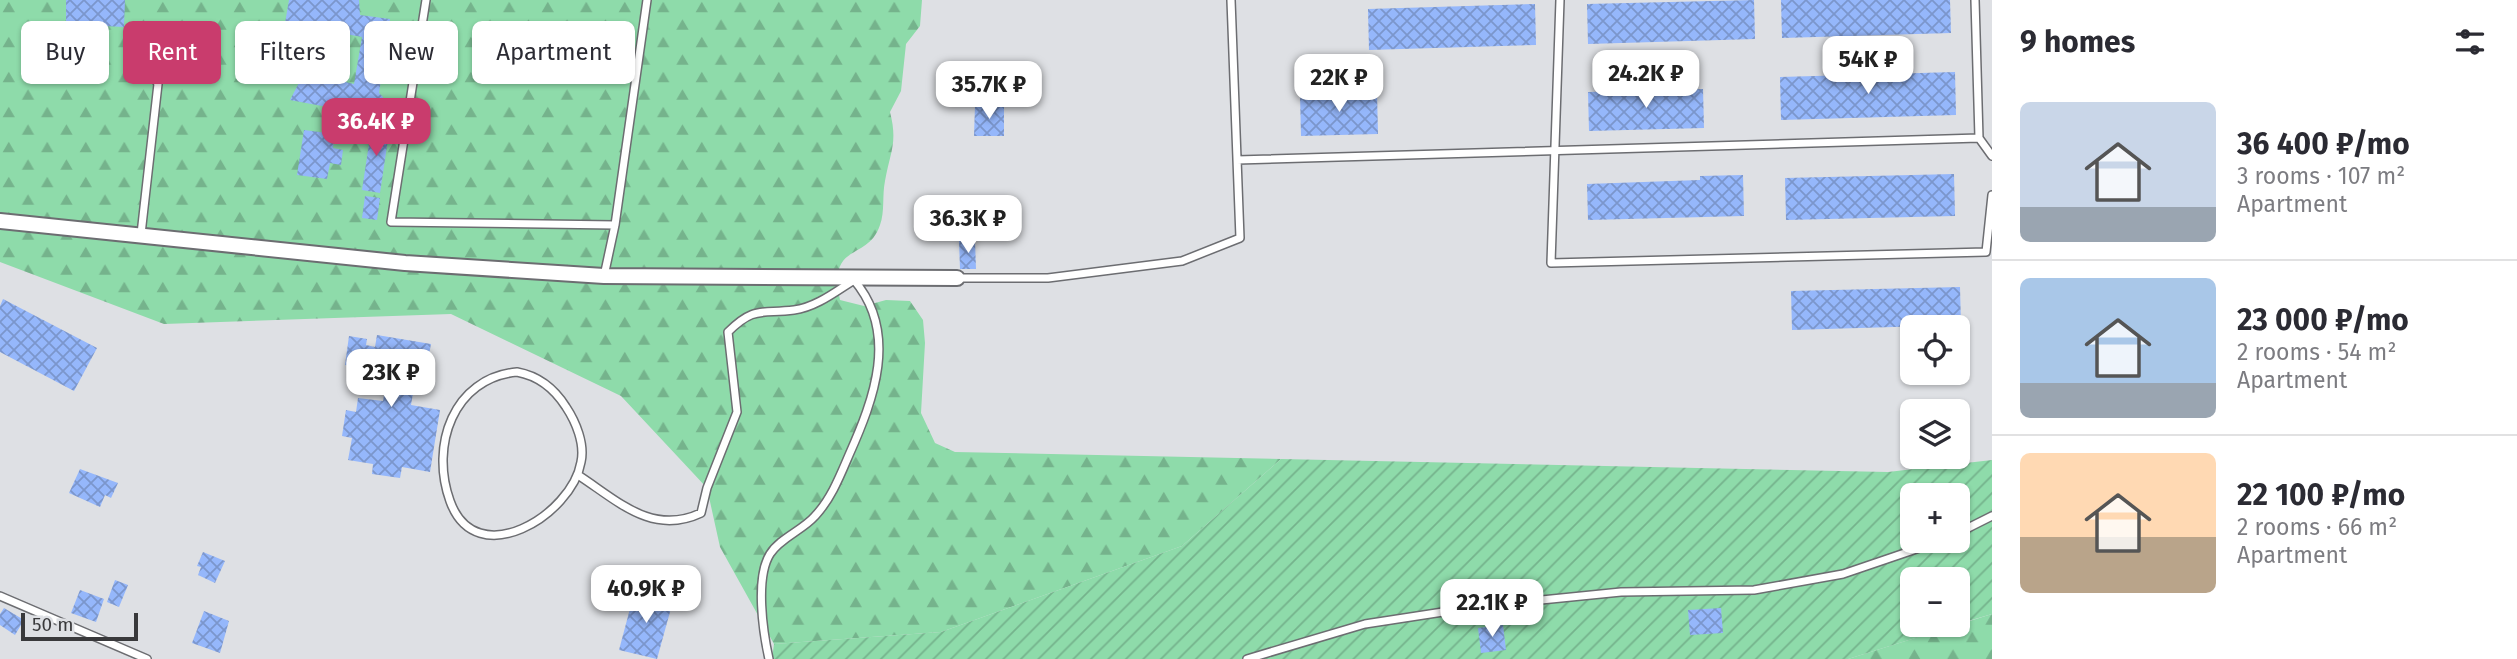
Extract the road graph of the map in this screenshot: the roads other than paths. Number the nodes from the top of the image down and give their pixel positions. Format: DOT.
graph roads {
  1 [pos="426,0"];
  2 [pos="647,0"];
  3 [pos="1231,0"];
  4 [pos="1560,0"];
  5 [pos="1975,0"];
  6 [pos="158,84"];
  7 [pos="1979,138"];
  8 [pos="1557,150"];
  9 [pos="1992,156"];
  10 [pos="1237,160"];
  11 [pos="1992,195"];
  12 [pos="0,221"];
  13 [pos="615,225"];
  14 [pos="141,234"];
  15 [pos="604,276"];
  16 [pos="957,278"];
  17 [pos="854,280"];
  18 [pos="578,475"];
  19 [pos="1992,516"];
  20 [pos="1970,527"];
  21 [pos="1905,553"];
  22 [pos="0,596"];
  23 [pos="147,659"];
  24 [pos="769,659"];
  25 [pos="1247,659"];
  1 -- 13 [label="lane"];
  2 -- 13 [label="lane"];
  3 -- 10 [label="lane"];
  4 -- 8 [label="lane"];
  5 -- 7 [label="lane"];
  6 -- 14 [label="lane"];
  7 -- 8 [label="lane"];
  7 -- 9 [label="lane"];
  8 -- 10 [label="lane"];
  8 -- 11 [label="lane"];
  10 -- 16 [label="lane"];
  12 -- 14 [label="street"];
  13 -- 15 [label="lane"];
  14 -- 15 [label="street"];
  15 -- 17 [label="street"];
  16 -- 17 [label="street"];
  17 -- 18 [label="lane"];
  17 -- 24 [label="lane"];
  18 -- 18 [label="lane"];
  19 -- 20 [label="lane"];
  21 -- 25 [label="lane"];
  22 -- 23 [label="lane"];
}
